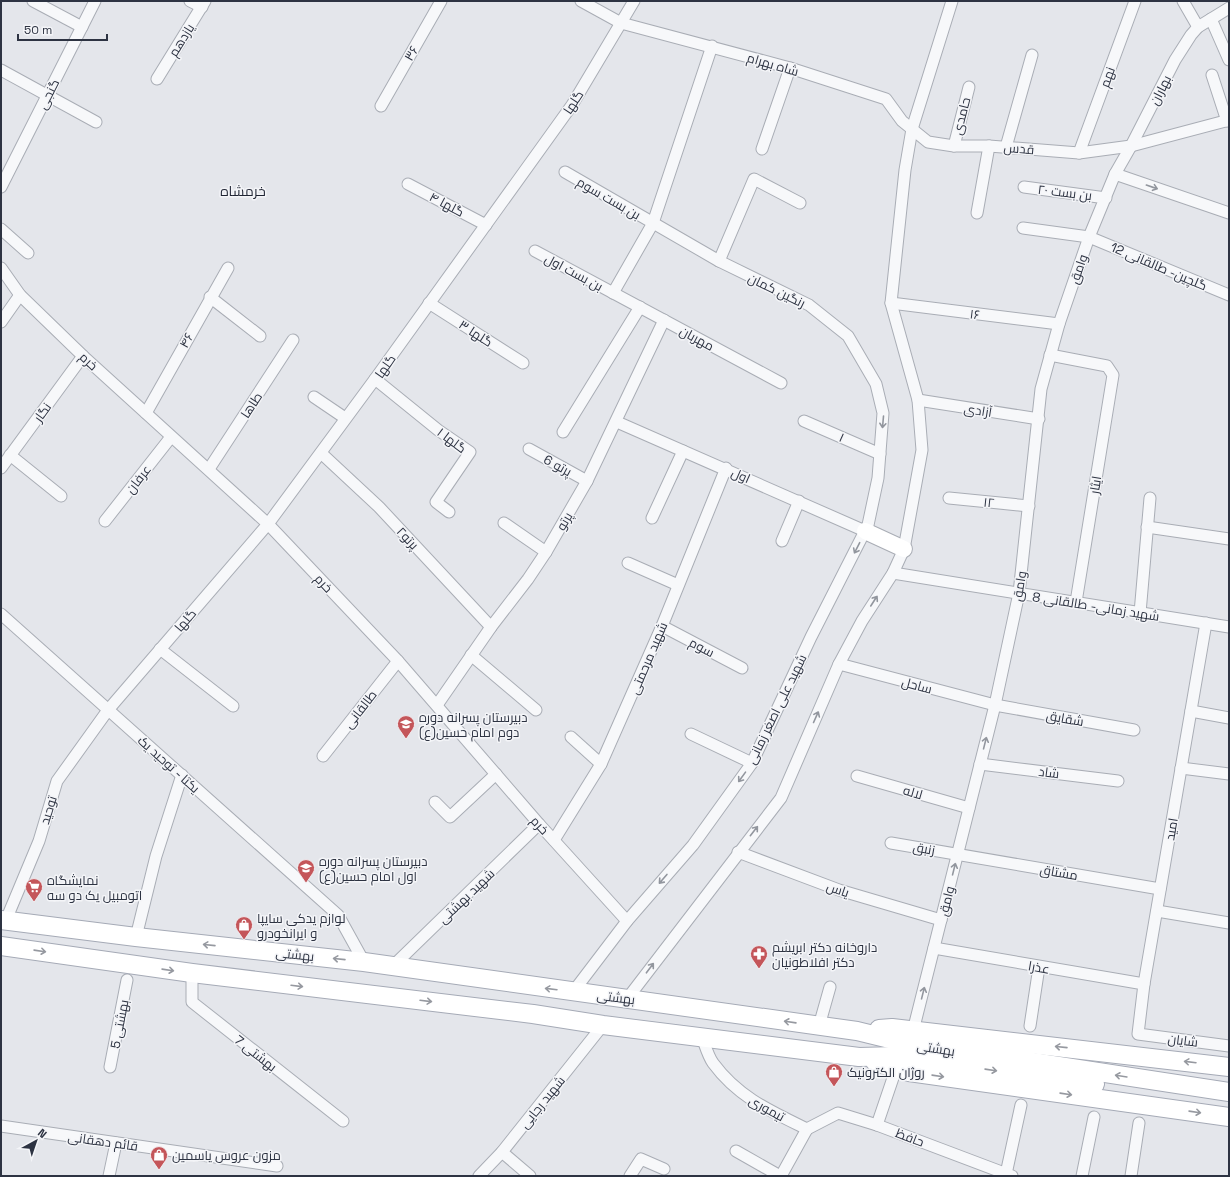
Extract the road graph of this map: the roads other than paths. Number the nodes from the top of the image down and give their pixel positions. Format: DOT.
graph roads {
  1 [pos="33,1"];
  2 [pos="95,1"];
  3 [pos="190,1"];
  4 [pos="441,1"];
  5 [pos="581,1"];
  6 [pos="634,1"];
  7 [pos="952,1"];
  8 [pos="1135,1"];
  9 [pos="1183,1"];
  10 [pos="204,4"];
  11 [pos="1229,8"];
  12 [pos="1210,19"];
  13 [pos="621,22"];
  14 [pos="82,27"];
  15 [pos="1194,31"];
  16 [pos="712,46"];
  17 [pos="1032,54"];
  18 [pos="1229,60"];
  19 [pos="790,68"];
  20 [pos="1,70"];
  21 [pos="1212,75"];
  22 [pos="157,79"];
  23 [pos="969,87"];
  24 [pos="47,95"];
  25 [pos="381,106"];
  26 [pos="1228,120"];
  27 [pos="96,122"];
  28 [pos="912,129"];
  29 [pos="954,146"];
  30 [pos="989,146"];
  31 [pos="1131,146"];
  32 [pos="1006,147"];
  33 [pos="762,149"];
  34 [pos="1079,154"];
  35 [pos="565,172"];
  36 [pos="1115,174"];
  37 [pos="408,184"];
  38 [pos="1,187"];
  39 [pos="1024,187"];
  40 [pos="1106,198"];
  41 [pos="800,203"];
  42 [pos="976,213"];
  43 [pos="1229,213"];
  44 [pos="653,223"];
  45 [pos="486,225"];
  46 [pos="1023,228"];
  47 [pos="1,229"];
  48 [pos="1089,237"];
  49 [pos="535,251"];
  50 [pos="28,253"];
  51 [pos="719,261"];
  52 [pos="1,268"];
  53 [pos="228,268"];
  54 [pos="613,293"];
  55 [pos="20,295"];
  56 [pos="1229,295"];
  57 [pos="210,297"];
  58 [pos="429,303"];
  59 [pos="891,303"];
  60 [pos="640,307"];
  61 [pos="664,320"];
  62 [pos="1,322"];
  63 [pos="1059,324"];
  64 [pos="260,336"];
  65 [pos="293,340"];
  66 [pos="1050,355"];
  67 [pos="83,356"];
  68 [pos="523,363"];
  69 [pos="375,379"];
  70 [pos="781,383"];
  71 [pos="876,384"];
  72 [pos="314,397"];
  73 [pos="918,400"];
  74 [pos="146,413"];
  75 [pos="345,418"];
  76 [pos="1039,419"];
  77 [pos="804,421"];
  78 [pos="617,422"];
  79 [pos="563,432"];
  80 [pos="171,437"];
  81 [pos="529,449"];
  82 [pos="683,451"];
  83 [pos="321,453"];
  84 [pos="880,454"];
  85 [pos="10,455"];
  86 [pos="1,468"];
  87 [pos="726,468"];
  88 [pos="209,469"];
  89 [pos="587,481"];
  90 [pos="61,496"];
  91 [pos="949,498"];
  92 [pos="1150,498"];
  93 [pos="799,501"];
  94 [pos="1029,506"];
  95 [pos="449,512"];
  96 [pos="652,518"];
  97 [pos="105,521"];
  98 [pos="504,523"];
  99 [pos="268,524"];
  100 [pos="1147,527"];
  101 [pos="865,531"];
  102 [pos="1229,540"];
  103 [pos="782,541"];
  104 [pos="904,549"];
  105 [pos="546,552"];
  106 [pos="628,563"];
  107 [pos="893,573"];
  108 [pos="678,585"];
  109 [pos="1019,593"];
  110 [pos="1076,602"];
  111 [pos="1140,613"];
  112 [pos="1,614"];
  113 [pos="1206,623"];
  114 [pos="662,626"];
  115 [pos="491,627"];
  116 [pos="1229,627"];
  117 [pos="160,650"];
  118 [pos="471,655"];
  119 [pos="398,661"];
  120 [pos="839,664"];
  121 [pos="742,668"];
  122 [pos="437,705"];
  123 [pos="995,705"];
  124 [pos="233,706"];
  125 [pos="108,710"];
  126 [pos="536,710"];
  127 [pos="1191,711"];
  128 [pos="1229,718"];
  129 [pos="1134,730"];
  130 [pos="691,734"];
  131 [pos="571,737"];
  132 [pos="323,756"];
  133 [pos="752,763"];
  134 [pos="601,764"];
  135 [pos="980,764"];
  136 [pos="1181,768"];
  137 [pos="496,774"];
  138 [pos="1229,774"];
  139 [pos="182,775"];
  140 [pos="857,776"];
  141 [pos="1118,780"];
  142 [pos="435,802"];
  143 [pos="969,808"];
  144 [pos="539,824"];
  145 [pos="554,840"];
  146 [pos="891,843"];
  147 [pos="738,852"];
  148 [pos="957,854"];
  149 [pos="1160,889"];
  150 [pos="1157,911"];
  151 [pos="3,920"];
  152 [pos="626,920"];
  153 [pos="941,920"];
  154 [pos="1229,923"];
  155 [pos="136,937"];
  156 [pos="1,946"];
  157 [pos="934,948"];
  158 [pos="364,962"];
  159 [pos="392,967"];
  160 [pos="1039,967"];
  161 [pos="192,973"];
  162 [pos="127,980"];
  163 [pos="1144,984"];
  164 [pos="830,987"];
  165 [pos="573,992"];
  166 [pos="627,999"];
  167 [pos="603,1026"];
  168 [pos="820,1026"];
  169 [pos="1030,1026"];
  170 [pos="857,1031"];
  171 [pos="913,1031"];
  172 [pos="1138,1034"];
  173 [pos="702,1037"];
  174 [pos="1229,1046"];
  175 [pos="859,1057"];
  176 [pos="110,1067"];
  177 [pos="1229,1067"];
  178 [pos="896,1069"];
  179 [pos="1229,1092"];
  180 [pos="1229,1104"];
  181 [pos="1021,1105"];
  182 [pos="1094,1117"];
  183 [pos="1229,1117"];
  184 [pos="343,1121"];
  185 [pos="1139,1123"];
  186 [pos="877,1125"];
  187 [pos="1,1126"];
  188 [pos="807,1129"];
  189 [pos="116,1143"];
  190 [pos="736,1151"];
  191 [pos="502,1152"];
  192 [pos="277,1166"];
  193 [pos="664,1169"];
  194 [pos="991,1172"];
  195 [pos="1009,1175"];
  196 [pos="109,1176"];
  197 [pos="479,1176"];
  198 [pos="530,1176"];
  199 [pos="630,1176"];
  200 [pos="781,1176"];
  201 [pos="1082,1176"];
  202 [pos="1131,1176"];
  1 -- 14 [label="street"];
  2 -- 14 [label="street, گنجی"];
  3 -- 10 [label="street"];
  4 -- 25 [label="street, ۳۶"];
  5 -- 13 [label="street, شاه بهرام"];
  6 -- 13 [label="street, گلها"];
  7 -- 28 [label="street"];
  8 -- 34 [label="street, نهم"];
  9 -- 15 [label="street"];
  10 -- 22 [label="street, یازدهم"];
  11 -- 12 [label="street"];
  12 -- 15 [label="street"];
  12 -- 18 [label="street"];
  13 -- 16 [label="street, شاه بهرام"];
  13 -- 45 [label="street, گلها"];
  14 -- 24 [label="street, گنجی"];
  15 -- 31 [label="street, بهاران"];
  16 -- 19 [label="street, شاه بهرام"];
  16 -- 44 [label="street"];
  17 -- 32 [label="street"];
  19 -- 28 [label="street, شاه بهرام"];
  19 -- 33 [label="street"];
  20 -- 24 [label="street"];
  21 -- 26 [label="street"];
  23 -- 29 [label="street, حامدی"];
  24 -- 27 [label="street"];
  24 -- 38 [label="street, گنجی"];
  26 -- 31 [label="street, قدس"];
  28 -- 29 [label="street, قدس"];
  28 -- 59 [label="street"];
  29 -- 30 [label="street, قدس"];
  30 -- 32 [label="street, قدس"];
  30 -- 42 [label="street"];
  31 -- 34 [label="street, قدس"];
  31 -- 36 [label="street, وامق"];
  32 -- 34 [label="street, قدس"];
  35 -- 44 [label="street, بن بست سوم"];
  36 -- 40 [label="street, وامق"];
  36 -- 43 [label="street, one-way"];
  37 -- 45 [label="street, گلها ۴"];
  39 -- 40 [label="street, بن بست ۲۰"];
  40 -- 48 [label="street, وامق"];
  41 -- 51 [label="street"];
  44 -- 51 [label="street, رنگین کمان"];
  44 -- 54 [label="street"];
  45 -- 58 [label="street, گلها"];
  46 -- 48 [label="street, گلچین- طالقانی 12"];
  47 -- 50 [label="street"];
  48 -- 56 [label="street, گلچین- طالقانی 12"];
  48 -- 63 [label="street, وامق"];
  49 -- 54 [label="street, بن بست اول"];
  51 -- 71 [label="street, رنگین کمان"];
  52 -- 55 [label="street, خرم"];
  53 -- 57 [label="street, ۴۶"];
  54 -- 60 [label="street, مهربان"];
  55 -- 62 [label="street"];
  55 -- 67 [label="street, خرم"];
  57 -- 64 [label="street"];
  57 -- 74 [label="street, ۴۶"];
  58 -- 68 [label="street, گلها ۳"];
  58 -- 69 [label="street, گلها"];
  59 -- 63 [label="street, ۱۶"];
  59 -- 73 [label="street"];
  60 -- 61 [label="street, مهربان"];
  60 -- 79 [label="street"];
  61 -- 70 [label="street, مهربان"];
  61 -- 78 [label="street, پرتو"];
  63 -- 66 [label="street, وامق"];
  65 -- 88 [label="street, طاها"];
  66 -- 76 [label="street, وامق"];
  66 -- 110 [label="street, ایثار"];
  67 -- 74 [label="street, خرم"];
  67 -- 85 [label="street, نگار"];
  69 -- 75 [label="street, گلها"];
  69 -- 95 [label="street, گلها ۱"];
  71 -- 84 [label="street, شهید علی اصغر زمانی, one-way"];
  72 -- 75 [label="street"];
  73 -- 76 [label="street, آزادی"];
  73 -- 104 [label="street"];
  74 -- 80 [label="street, خرم"];
  75 -- 83 [label="street, گلها"];
  76 -- 94 [label="street, وامق"];
  77 -- 84 [label="street, ۱"];
  78 -- 82 [label="street, اول"];
  78 -- 89 [label="street, پرتو"];
  80 -- 88 [label="street, خرم"];
  80 -- 97 [label="street, عرفان"];
  81 -- 89 [label="street, پرتو 6"];
  82 -- 87 [label="street, اول"];
  82 -- 96 [label="street"];
  83 -- 99 [label="street, گلها"];
  83 -- 115 [label="street, پرتو۲"];
  84 -- 101 [label="street, شهید علی اصغر زمانی"];
  85 -- 86 [label="street, نگار"];
  85 -- 90 [label="street"];
  87 -- 93 [label="street, اول"];
  87 -- 108 [label="street, شهید مرحمتی"];
  88 -- 99 [label="street, خرم"];
  89 -- 105 [label="street, پرتو"];
  91 -- 94 [label="street, ۱۲"];
  92 -- 100 [label="street"];
  93 -- 101 [label="street, اول"];
  93 -- 103 [label="street"];
  94 -- 109 [label="street, وامق"];
  98 -- 105 [label="street"];
  99 -- 117 [label="street, گلها"];
  99 -- 119 [label="street, خرم"];
  100 -- 102 [label="street"];
  100 -- 111 [label="street"];
  101 -- 104 [label="street"];
  101 -- 133 [label="street, شهید علی اصغر زمانی, one-way"];
  104 -- 107 [label="street"];
  105 -- 115 [label="street, پرتو"];
  106 -- 108 [label="street"];
  107 -- 109 [label="street, شهید زمانی- طالقانی 8"];
  120 -- 107 [label="street, one-way"];
  108 -- 114 [label="street, شهید مرحمتی"];
  109 -- 110 [label="street, شهید زمانی- طالقانی 8"];
  109 -- 123 [label="street, وامق"];
  110 -- 111 [label="street, شهید زمانی- طالقانی 8"];
  111 -- 113 [label="street, شهید زمانی- طالقانی 8"];
  112 -- 125 [label="street, یکتا - توحید یک"];
  113 -- 116 [label="street, شهید زمانی- طالقانی 8"];
  113 -- 127 [label="street, امید"];
  114 -- 121 [label="street, سوم"];
  114 -- 134 [label="street, شهید مرحمتی"];
  115 -- 118 [label="street, پرتو"];
  117 -- 124 [label="street"];
  117 -- 125 [label="street, گلها"];
  118 -- 122 [label="street, پرتو"];
  118 -- 126 [label="street"];
  119 -- 122 [label="street, خرم"];
  119 -- 132 [label="street, طالقانی"];
  120 -- 123 [label="street, ساحل"];
  147 -- 120 [label="street, one-way"];
  122 -- 137 [label="street, خرم"];
  123 -- 129 [label="street, شقایق"];
  135 -- 123 [label="street, وامق, one-way"];
  125 -- 139 [label="street, یکتا - توحید یک"];
  125 -- 151 [label="street, توحید"];
  127 -- 128 [label="street"];
  127 -- 136 [label="street, امید"];
  130 -- 133 [label="street"];
  131 -- 134 [label="street"];
  133 -- 152 [label="street, شهید علی اصغر زمانی, one-way"];
  134 -- 145 [label="street, شهید مرحمتی"];
  135 -- 141 [label="street, شاد"];
  135 -- 143 [label="street, وامق"];
  136 -- 138 [label="street"];
  136 -- 149 [label="street, امید"];
  137 -- 142 [label="street"];
  137 -- 144 [label="street, خرم"];
  139 -- 155 [label="street"];
  139 -- 158 [label="street, یکتا - توحید یک"];
  140 -- 143 [label="street, لاله"];
  143 -- 148 [label="street, وامق"];
  144 -- 145 [label="street, خرم"];
  144 -- 159 [label="street, شهید بهشتی"];
  145 -- 152 [label="street, خرم"];
  146 -- 148 [label="street, زنبق"];
  147 -- 153 [label="street, یاس"];
  166 -- 147 [label="street, one-way"];
  148 -- 149 [label="street, مشتاق"];
  153 -- 148 [label="street, وامق, one-way"];
  149 -- 150 [label="street, امید"];
  150 -- 154 [label="street"];
  150 -- 163 [label="street, امید"];
  151 -- 155 [label="main road, بهشتی"];
  152 -- 165 [label="street, شهید علی اصغر زمانی"];
  153 -- 157 [label="street, وامق"];
  158 -- 155 [label="main road, بهشتی, one-way"];
  156 -- 161 [label="main road, بهشتی, one-way"];
  157 -- 160 [label="street, عذرا"];
  171 -- 157 [label="street, وامق, one-way"];
  158 -- 159 [label="main road, بهشتی"];
  165 -- 159 [label="main road, بهشتی, one-way"];
  160 -- 163 [label="street, عذرا"];
  160 -- 169 [label="street"];
  161 -- 167 [label="main road, بهشتی, one-way"];
  161 -- 184 [label="street, بهشتی 7"];
  162 -- 176 [label="street, بهشتی 5"];
  163 -- 172 [label="street, امید"];
  164 -- 168 [label="street"];
  165 -- 166 [label="main road, بهشتی"];
  168 -- 166 [label="main road, بهشتی, one-way"];
  167 -- 173 [label="main road, بهشتی"];
  167 -- 191 [label="street, شهید رجایی"];
  168 -- 170 [label="main road, بهشتی"];
  170 -- 171 [label="main road"];
  179 -- 170 [label="main road, بهشتی, one-way"];
  177 -- 171 [label="main road, one-way"];
  172 -- 174 [label="street, شایان"];
  173 -- 175 [label="main road, بهشتی"];
  173 -- 188 [label="street, تیموری"];
  175 -- 178 [label="main road"];
  175 -- 180 [label="main road, بهشتی, one-way"];
  178 -- 183 [label="main road, one-way"];
  178 -- 186 [label="street"];
  181 -- 195 [label="street"];
  182 -- 201 [label="street"];
  185 -- 202 [label="street"];
  186 -- 188 [label="street, حافظ"];
  186 -- 194 [label="street, حافظ"];
  187 -- 189 [label="street, قائم دهقانی"];
  188 -- 200 [label="street"];
  189 -- 192 [label="street, قائم دهقانی"];
  189 -- 196 [label="street"];
  190 -- 200 [label="street"];
  191 -- 197 [label="street, شهید رجایی"];
  191 -- 198 [label="street"];
  193 -- 199 [label="street"];
  194 -- 195 [label="street, حافظ"];
}
